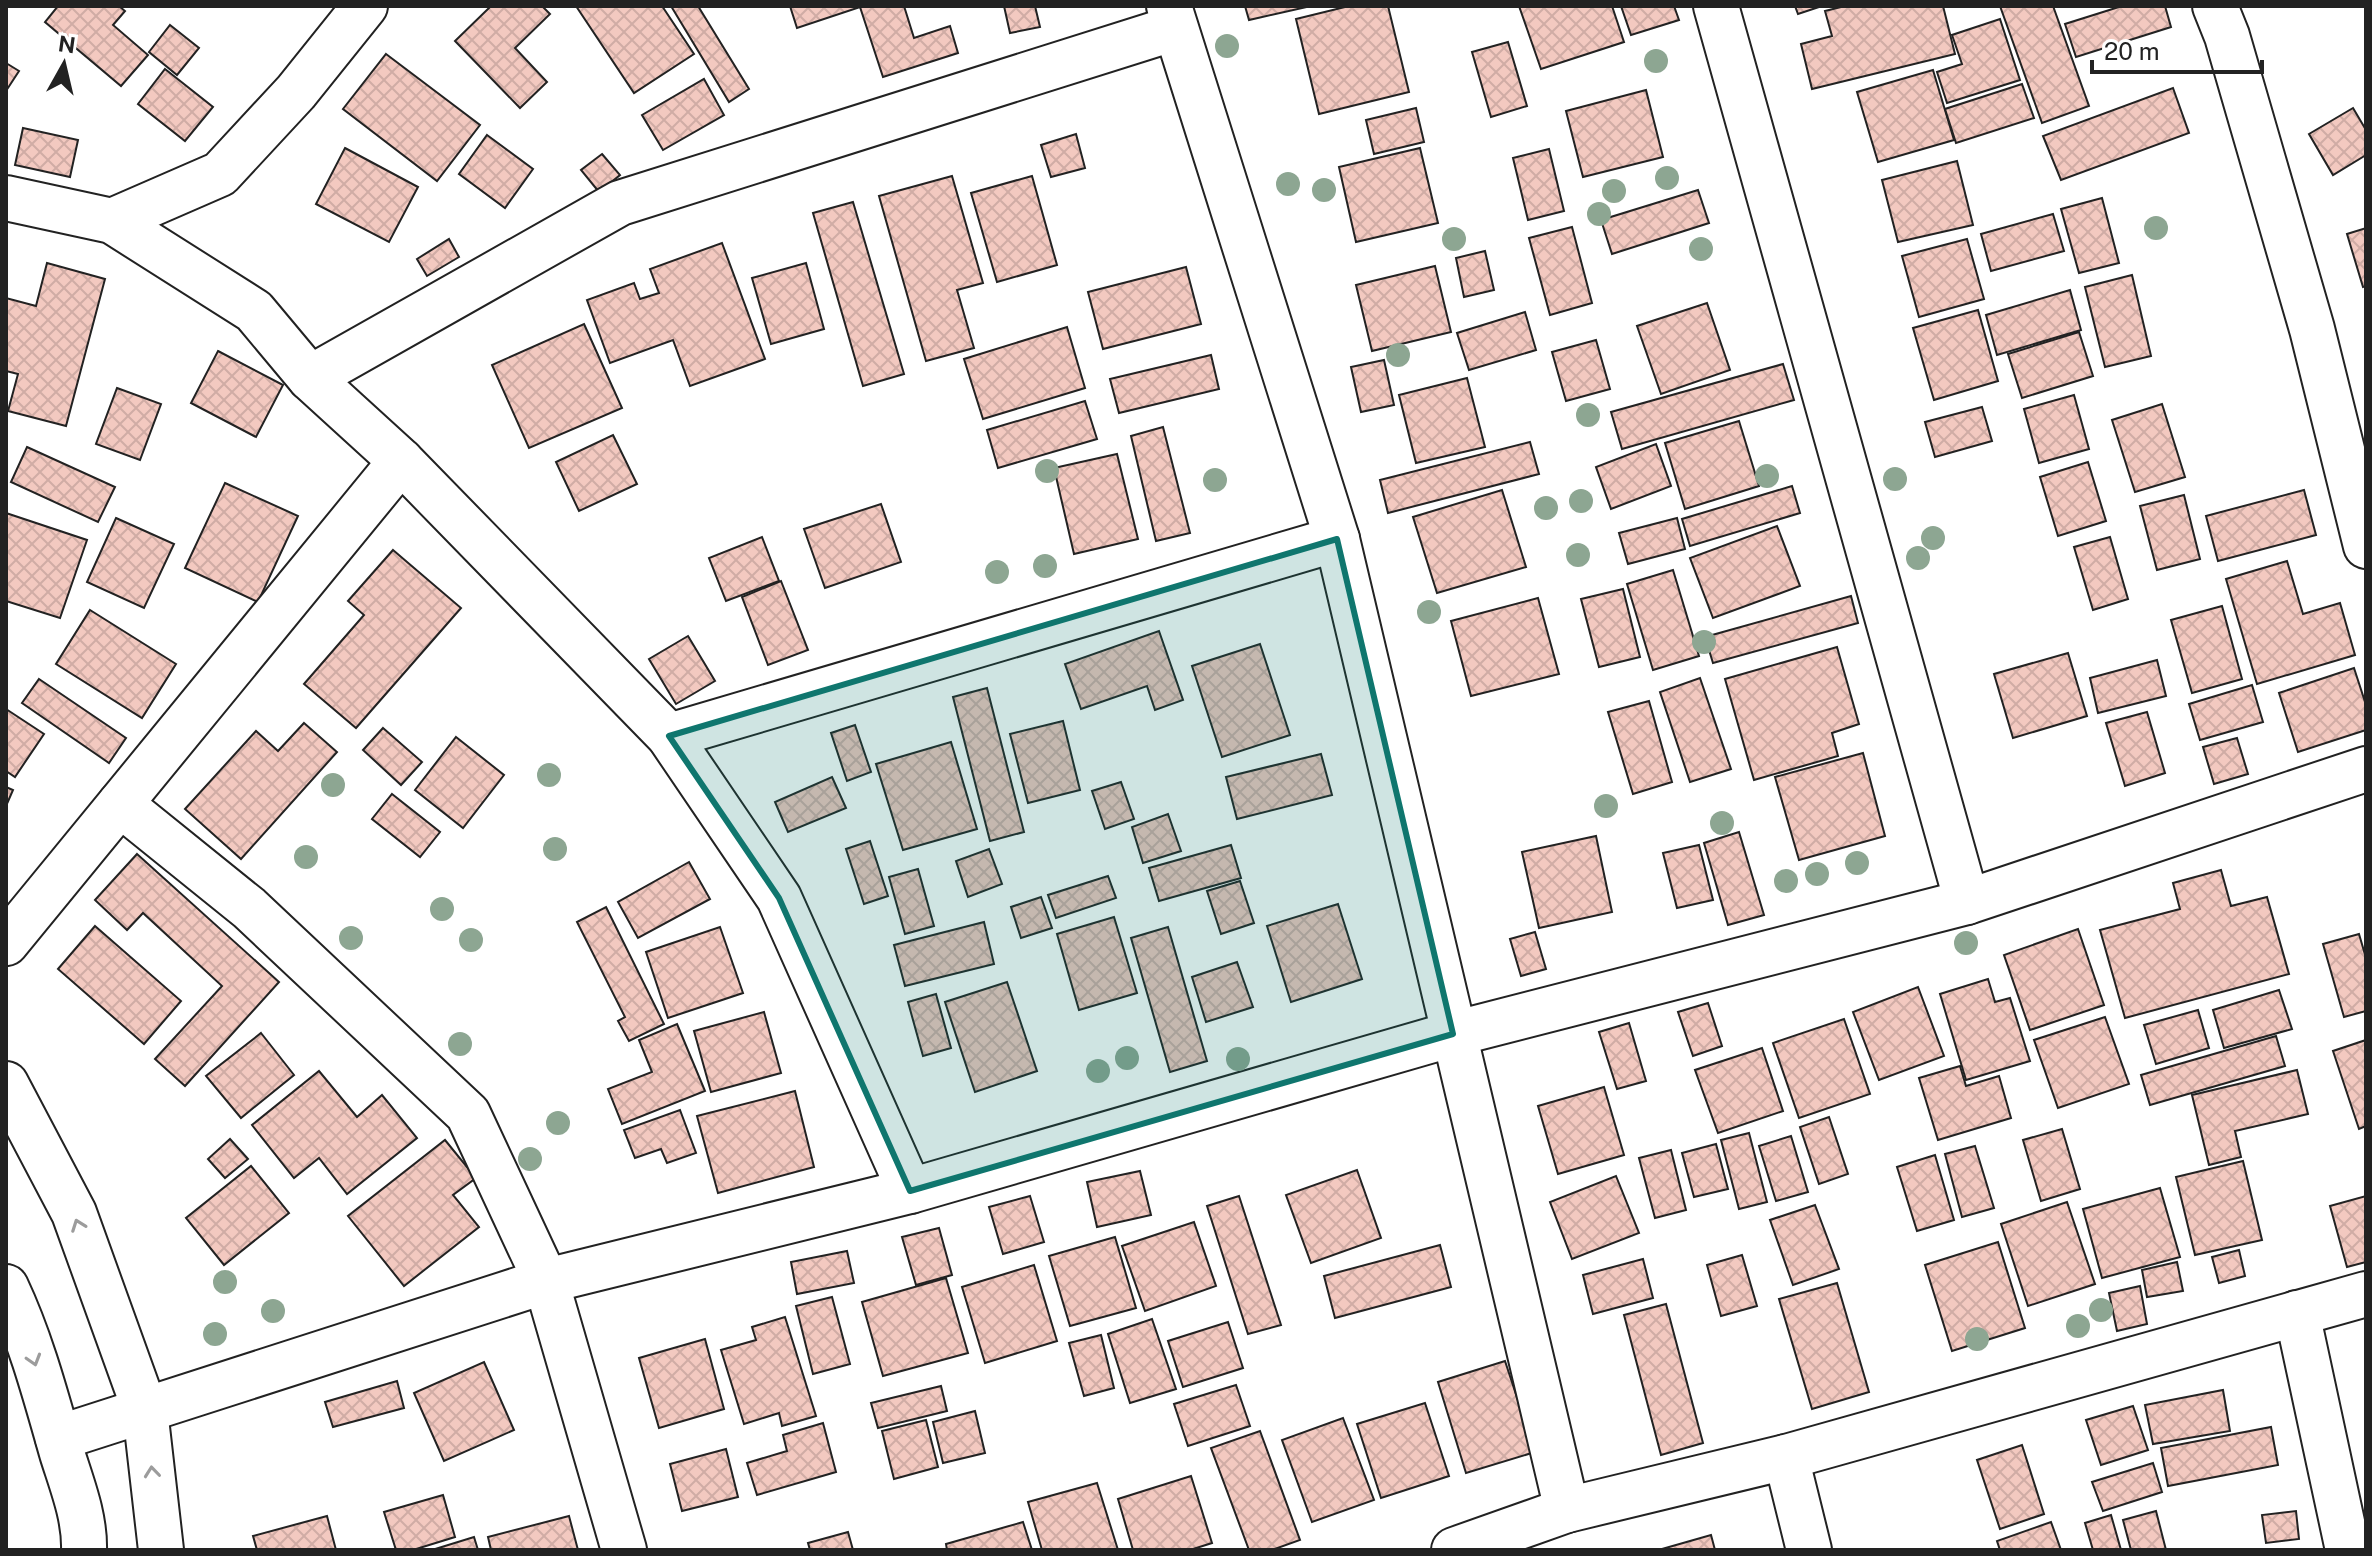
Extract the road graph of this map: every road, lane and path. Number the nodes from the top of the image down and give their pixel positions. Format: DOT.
graph roads {
  1 [pos="365,6"];
  2 [pos="1716,6"];
  3 [pos="2215,6"];
  4 [pos="1172,17"];
  5 [pos="6,198"];
  6 [pos="112,221"];
  7 [pos="310,378"];
  8 [pos="401,461"];
  9 [pos="1337,539"];
  10 [pos="2366,546"];
  11 [pos="669,736"];
  12 [pos="2366,769"];
  13 [pos="120,804"];
  14 [pos="1967,902"];
  15 [pos="6,943"];
  16 [pos="1453,1034"];
  17 [pos="6,1084"];
  18 [pos="910,1191"];
  19 [pos="546,1281"];
  20 [pos="6,1287"];
  21 [pos="2366,1294"];
  22 [pos="2297,1313"];
  23 [pos="145,1410"];
  24 [pos="58,1438"];
  25 [pos="1786,1457"];
  26 [pos="1567,1510"];
  27 [pos="84,1550"];
  28 [pos="161,1550"];
  29 [pos="624,1550"];
  30 [pos="1454,1550"];
  31 [pos="1809,1550"];
  32 [pos="2348,1550"];
  1 -- 6 [label="street"];
  2 -- 14 [label="street"];
  3 -- 10 [label="street"];
  4 -- 7 [label="street"];
  4 -- 9 [label="street"];
  5 -- 6 [label="street"];
  6 -- 7 [label="street"];
  7 -- 8 [label="street"];
  8 -- 11 [label="street"];
  8 -- 13 [label="street"];
  9 -- 11 [label="street"];
  9 -- 16 [label="street"];
  11 -- 18 [label="street"];
  12 -- 14 [label="street"];
  13 -- 15 [label="street"];
  13 -- 19 [label="street"];
  14 -- 16 [label="street"];
  16 -- 18 [label="street"];
  16 -- 26 [label="street"];
  23 -- 17 [label="street, one-way"];
  18 -- 19 [label="street"];
  19 -- 23 [label="street"];
  19 -- 29 [label="street"];
  20 -- 24 [label="street, one-way"];
  21 -- 22 [label="street"];
  22 -- 25 [label="street"];
  22 -- 32 [label="street"];
  23 -- 24 [label="street"];
  28 -- 23 [label="street, one-way"];
  24 -- 27 [label="street"];
  25 -- 26 [label="street"];
  25 -- 31 [label="street"];
  26 -- 30 [label="street"];
}
